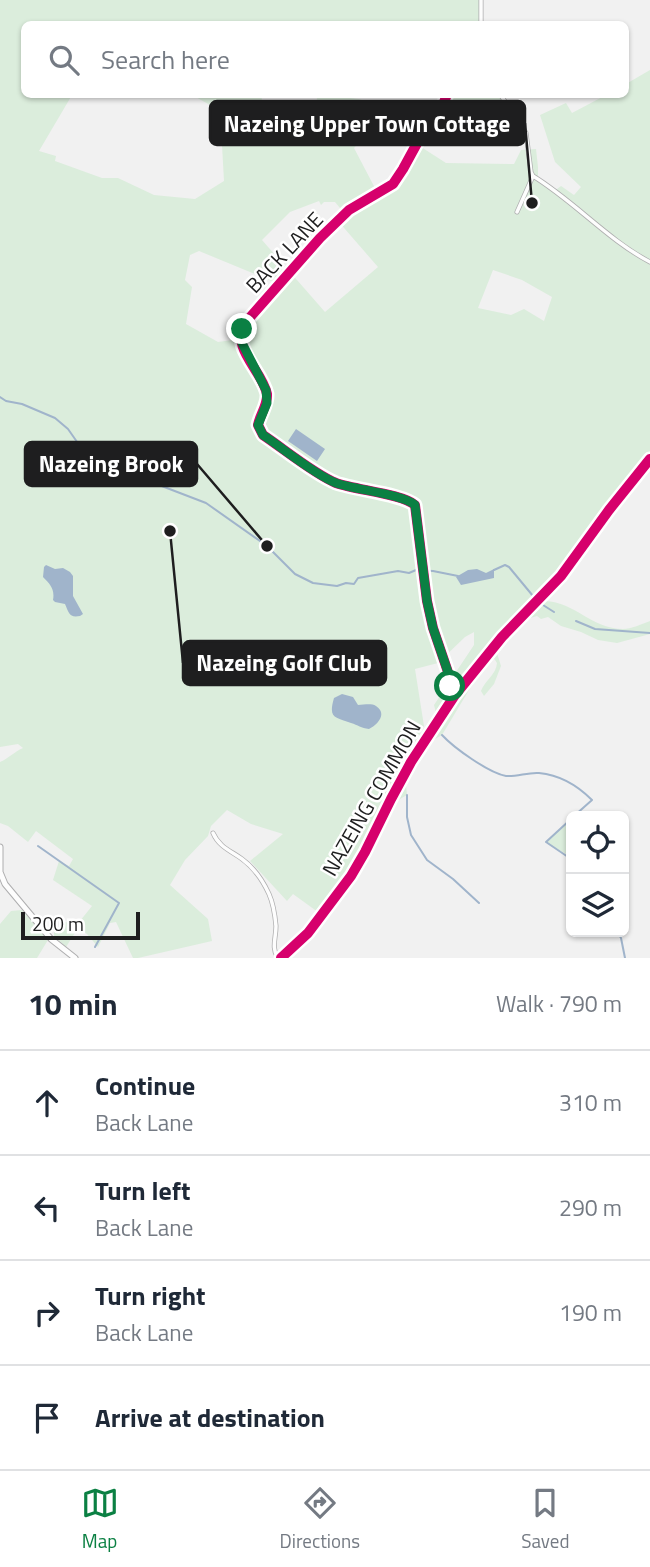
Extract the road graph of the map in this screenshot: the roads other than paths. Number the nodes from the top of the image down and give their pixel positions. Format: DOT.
graph roads {
  1 [pos="481,0"];
  2 [pos="481,21"];
  3 [pos="446,98"];
  4 [pos="503,98"];
  5 [pos="444,105"];
  6 [pos="510,109"];
  7 [pos="533,176"];
  8 [pos="517,212"];
  9 [pos="650,262"];
  10 [pos="650,459"];
  11 [pos="455,695"];
  12 [pos="214,833"];
  13 [pos="0,847"];
  14 [pos="75,958"];
  15 [pos="280,958"];
  1 -- 2 [label="street"];
  3 -- 5 [label="street, BACK LANE"];
  4 -- 6 [label="street"];
  5 -- 6 [label="street"];
  5 -- 11 [label="street, BACK LANE"];
  6 -- 7 [label="street"];
  7 -- 8 [label="street"];
  7 -- 9 [label="street"];
  10 -- 11 [label="street, NAZEING COMMON"];
  11 -- 15 [label="street, NAZEING COMMON"];
  12 -- 15 [label="street"];
  13 -- 14 [label="street"];
}
